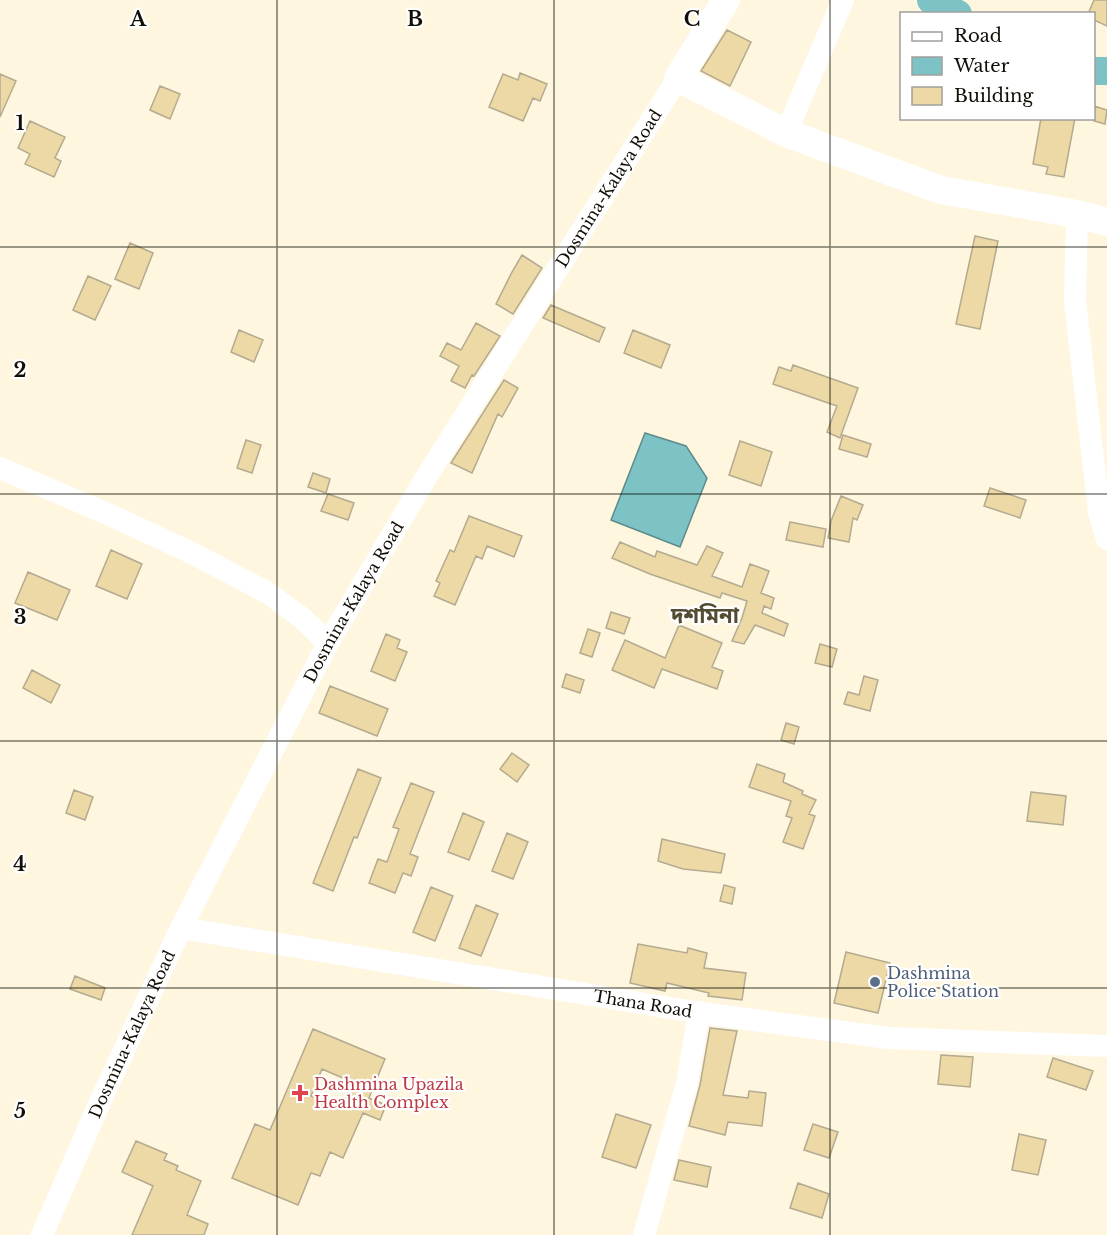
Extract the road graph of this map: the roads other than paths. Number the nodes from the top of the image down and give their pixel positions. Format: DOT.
graph roads {
  1 [pos="726,0"];
  2 [pos="843,0"];
  3 [pos="678,78"];
  4 [pos="786,133"];
  5 [pos="1077,214"];
  6 [pos="1107,222"];
  7 [pos="0,468"];
  8 [pos="1107,539"];
  9 [pos="328,644"];
  10 [pos="181,928"];
  11 [pos="699,1012"];
  12 [pos="1107,1046"];
  13 [pos="42,1235"];
  14 [pos="644,1235"];
  1 -- 3 [label="main road, Dosmina-Kalaya Road"];
  2 -- 4 [label="street"];
  3 -- 4 [label="main road"];
  3 -- 9 [label="street, Dosmina-Kalaya Road"];
  4 -- 5 [label="main road"];
  5 -- 6 [label="main road"];
  5 -- 8 [label="street"];
  7 -- 9 [label="street"];
  9 -- 10 [label="street, Dosmina-Kalaya Road"];
  10 -- 11 [label="street, Thana Road"];
  10 -- 13 [label="street, Dosmina-Kalaya Road"];
  11 -- 12 [label="street, Thana Road"];
  11 -- 14 [label="street"];
}
